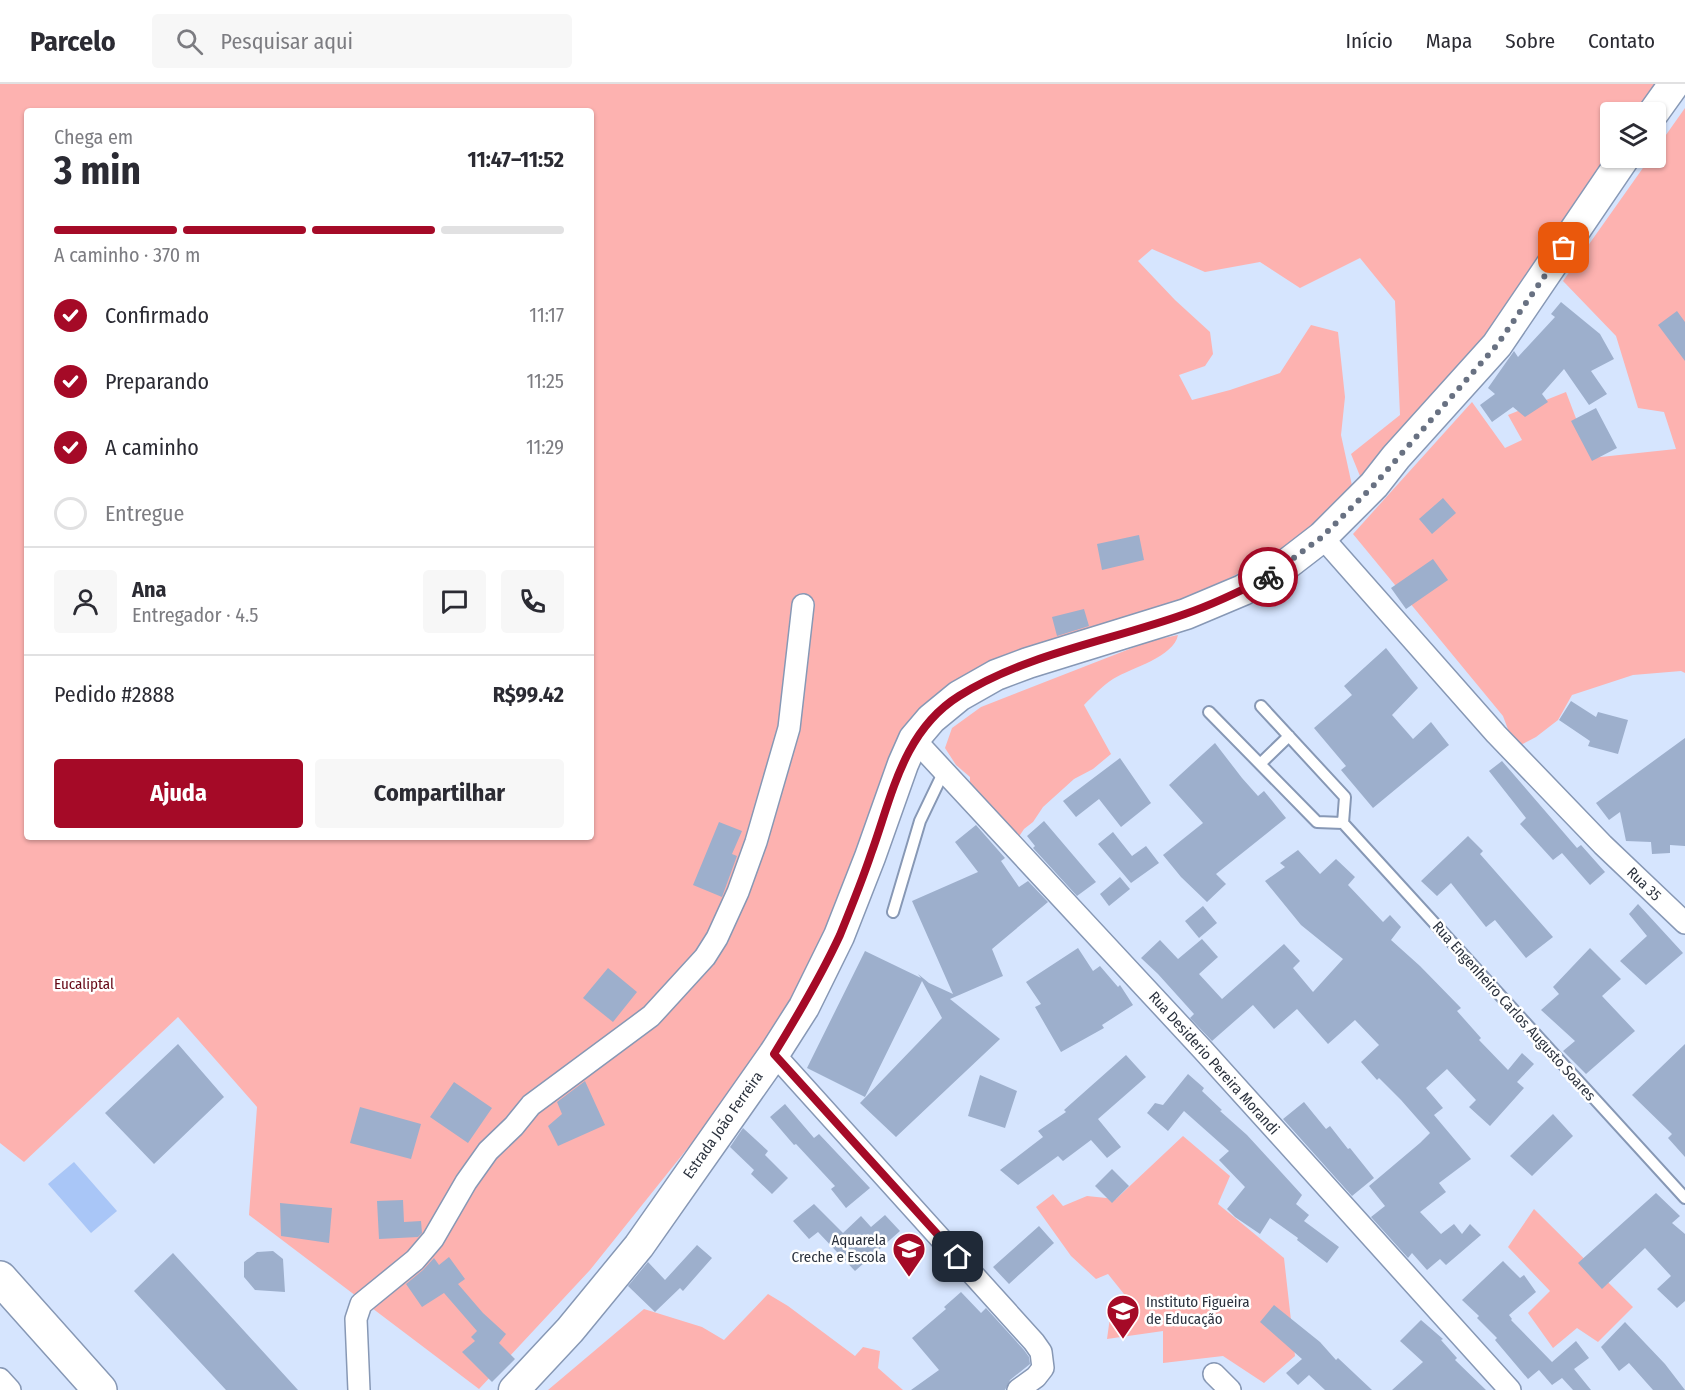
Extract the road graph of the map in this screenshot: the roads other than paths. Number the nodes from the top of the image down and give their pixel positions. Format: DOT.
graph roads {
  1 [pos="1674,84"];
  2 [pos="1661,102"];
  3 [pos="1617,168"];
  4 [pos="1322,537"];
  5 [pos="804,605"];
  6 [pos="1261,706"];
  7 [pos="1209,712"];
  8 [pos="1289,736"];
  9 [pos="915,739"];
  10 [pos="1260,764"];
  11 [pos="944,771"];
  12 [pos="1342,823"];
  13 [pos="893,912"];
  14 [pos="1685,923"];
  15 [pos="774,1054"];
  16 [pos="1685,1198"];
  17 [pos="0,1278"];
  18 [pos="1215,1374"];
  19 [pos="0,1379"];
  20 [pos="10,1390"];
  21 [pos="100,1390"];
  22 [pos="359,1390"];
  23 [pos="514,1390"];
  24 [pos="1018,1390"];
  25 [pos="1230,1390"];
  26 [pos="1510,1390"];
  1 -- 2 [label="street"];
  3 -- 4 [label="street, Estrada João Ferreira"];
  4 -- 9 [label="street, Estrada João Ferreira"];
  4 -- 14 [label="street, Rua 35"];
  5 -- 22 [label="street"];
  6 -- 8 [label="lane"];
  7 -- 10 [label="lane"];
  8 -- 10 [label="lane"];
  8 -- 12 [label="lane"];
  9 -- 11 [label="street, Rua Desiderio Pereira Morandi"];
  9 -- 15 [label="street, Estrada João Ferreira"];
  10 -- 12 [label="lane"];
  11 -- 13 [label="lane"];
  11 -- 26 [label="street, Rua Desiderio Pereira Morandi"];
  12 -- 16 [label="lane, Rua Engenheiro Carlos Augusto Soares"];
  15 -- 23 [label="street, Estrada João Ferreira"];
  15 -- 24 [label="street"];
  17 -- 21 [label="highway"];
  18 -- 25 [label="street"];
  19 -- 20 [label="street"];
}
